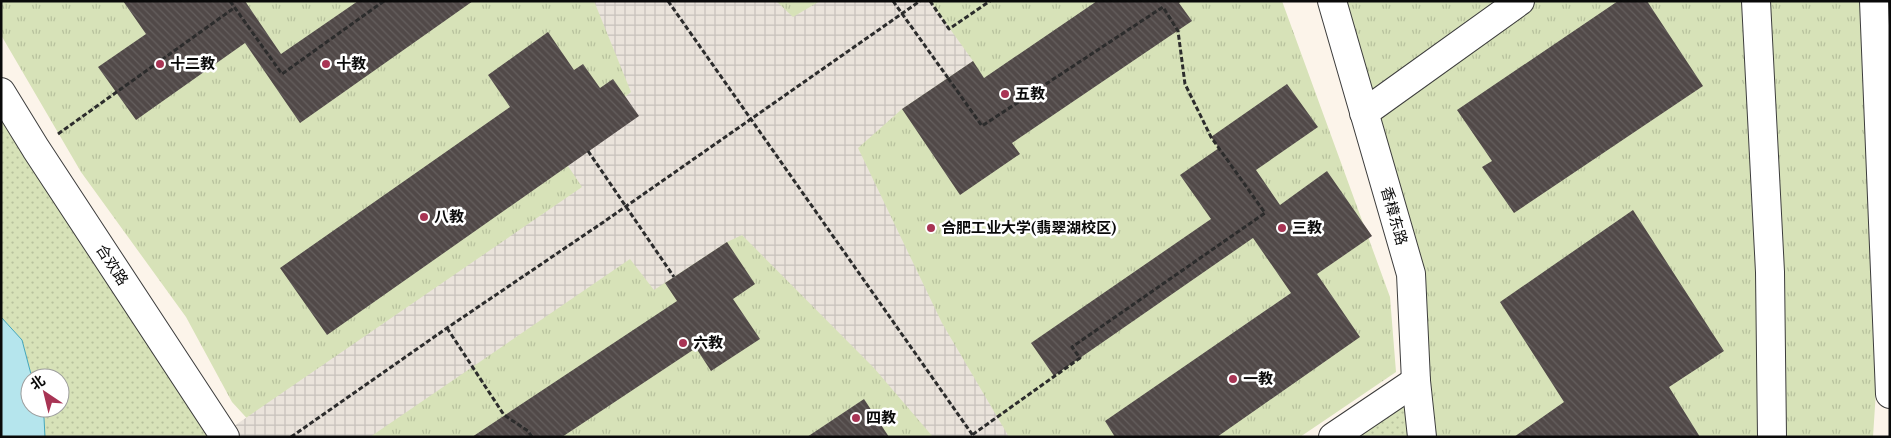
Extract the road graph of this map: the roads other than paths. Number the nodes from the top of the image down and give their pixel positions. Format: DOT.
graph roads {
  1 [pos="1332,1"];
  2 [pos="1520,1"];
  3 [pos="1756,1"];
  4 [pos="1874,1"];
  5 [pos="1,92"];
  6 [pos="1364,112"];
  7 [pos="1416,381"];
  8 [pos="1890,394"];
  9 [pos="225,437"];
  10 [pos="1333,437"];
  11 [pos="1422,437"];
  12 [pos="1772,437"];
  1 -- 6 [label="street, 香樟东路"];
  2 -- 6 [label="street"];
  3 -- 12 [label="street"];
  4 -- 8 [label="street"];
  5 -- 9 [label="street, 合欢路"];
  6 -- 7 [label="street, 香樟东路"];
  7 -- 10 [label="street"];
  7 -- 11 [label="street, 香樟东路"];
}
